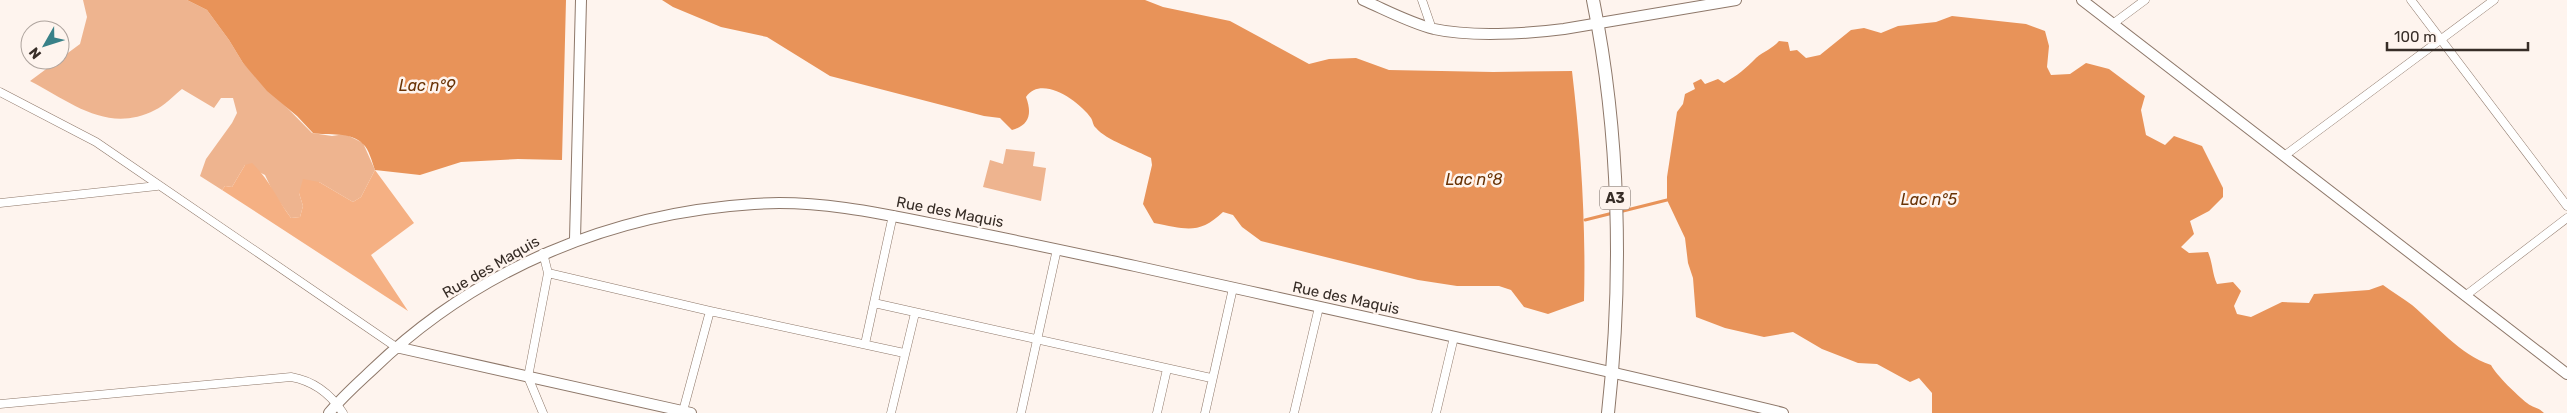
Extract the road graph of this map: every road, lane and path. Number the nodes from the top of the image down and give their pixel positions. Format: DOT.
graph roads {
  1 [pos="580,0"];
  2 [pos="1363,0"];
  3 [pos="1422,0"];
  4 [pos="1593,0"];
  5 [pos="1736,0"];
  6 [pos="2082,0"];
  7 [pos="2145,0"];
  8 [pos="2411,0"];
  9 [pos="2494,0"];
  10 [pos="2114,23"];
  11 [pos="1598,24"];
  12 [pos="1432,29"];
  13 [pos="2441,40"];
  14 [pos="0,92"];
  15 [pos="2284,156"];
  16 [pos="157,186"];
  17 [pos="0,203"];
  18 [pos="2567,206"];
  19 [pos="894,216"];
  20 [pos="2567,218"];
  21 [pos="575,239"];
  22 [pos="1057,249"];
  23 [pos="543,253"];
  24 [pos="548,273"];
  25 [pos="1232,288"];
  26 [pos="2465,296"];
  27 [pos="874,303"];
  28 [pos="1318,307"];
  29 [pos="710,311"];
  30 [pos="914,313"];
  31 [pos="1454,337"];
  32 [pos="1038,341"];
  33 [pos="865,344"];
  34 [pos="396,347"];
  35 [pos="904,353"];
  36 [pos="1167,369"];
  37 [pos="1612,372"];
  38 [pos="2567,374"];
  39 [pos="528,377"];
  40 [pos="1211,378"];
  41 [pos="0,404"];
  42 [pos="337,404"];
  43 [pos="685,412"];
  44 [pos="329,413"];
  45 [pos="343,413"];
  46 [pos="543,413"];
  47 [pos="892,413"];
  48 [pos="1021,413"];
  49 [pos="1157,413"];
  50 [pos="1204,413"];
  51 [pos="1294,413"];
  52 [pos="1436,413"];
  53 [pos="1608,413"];
  54 [pos="1782,413"];
  1 -- 21 [label="street"];
  2 -- 12 [label="street"];
  3 -- 12 [label="street"];
  4 -- 11 [label="highway, A3"];
  5 -- 11 [label="street"];
  6 -- 10 [label="street"];
  7 -- 10 [label="street"];
  8 -- 13 [label="street"];
  9 -- 13 [label="street"];
  10 -- 15 [label="street"];
  11 -- 12 [label="street"];
  11 -- 37 [label="highway, A3"];
  13 -- 15 [label="street"];
  13 -- 18 [label="street"];
  14 -- 16 [label="street"];
  15 -- 26 [label="street"];
  16 -- 17 [label="street"];
  16 -- 34 [label="street"];
  19 -- 21 [label="street, Rue des Maquis"];
  19 -- 22 [label="street, Rue des Maquis"];
  19 -- 27 [label="street"];
  20 -- 26 [label="street"];
  21 -- 23 [label="street, Rue des Maquis"];
  22 -- 25 [label="street, Rue des Maquis"];
  22 -- 32 [label="street"];
  23 -- 24 [label="street"];
  23 -- 34 [label="street, Rue des Maquis"];
  24 -- 29 [label="street"];
  24 -- 39 [label="street"];
  25 -- 28 [label="street, Rue des Maquis"];
  25 -- 40 [label="street"];
  26 -- 38 [label="street"];
  27 -- 30 [label="street"];
  27 -- 33 [label="street"];
  28 -- 31 [label="street, Rue des Maquis"];
  28 -- 51 [label="street"];
  29 -- 33 [label="street"];
  29 -- 43 [label="street"];
  30 -- 32 [label="street"];
  30 -- 35 [label="street"];
  31 -- 37 [label="street, Rue des Maquis"];
  31 -- 52 [label="street"];
  32 -- 36 [label="street"];
  32 -- 48 [label="street"];
  33 -- 35 [label="street"];
  34 -- 39 [label="street"];
  34 -- 42 [label="street, Rue des Maquis"];
  35 -- 47 [label="street"];
  36 -- 40 [label="street"];
  36 -- 49 [label="street"];
  37 -- 53 [label="highway, A3"];
  37 -- 54 [label="street, Rue des Maquis"];
  39 -- 43 [label="street"];
  39 -- 46 [label="street"];
  40 -- 50 [label="street"];
  41 -- 42 [label="street"];
  42 -- 44 [label="street, Rue des Maquis"];
  42 -- 45 [label="street"];
}
